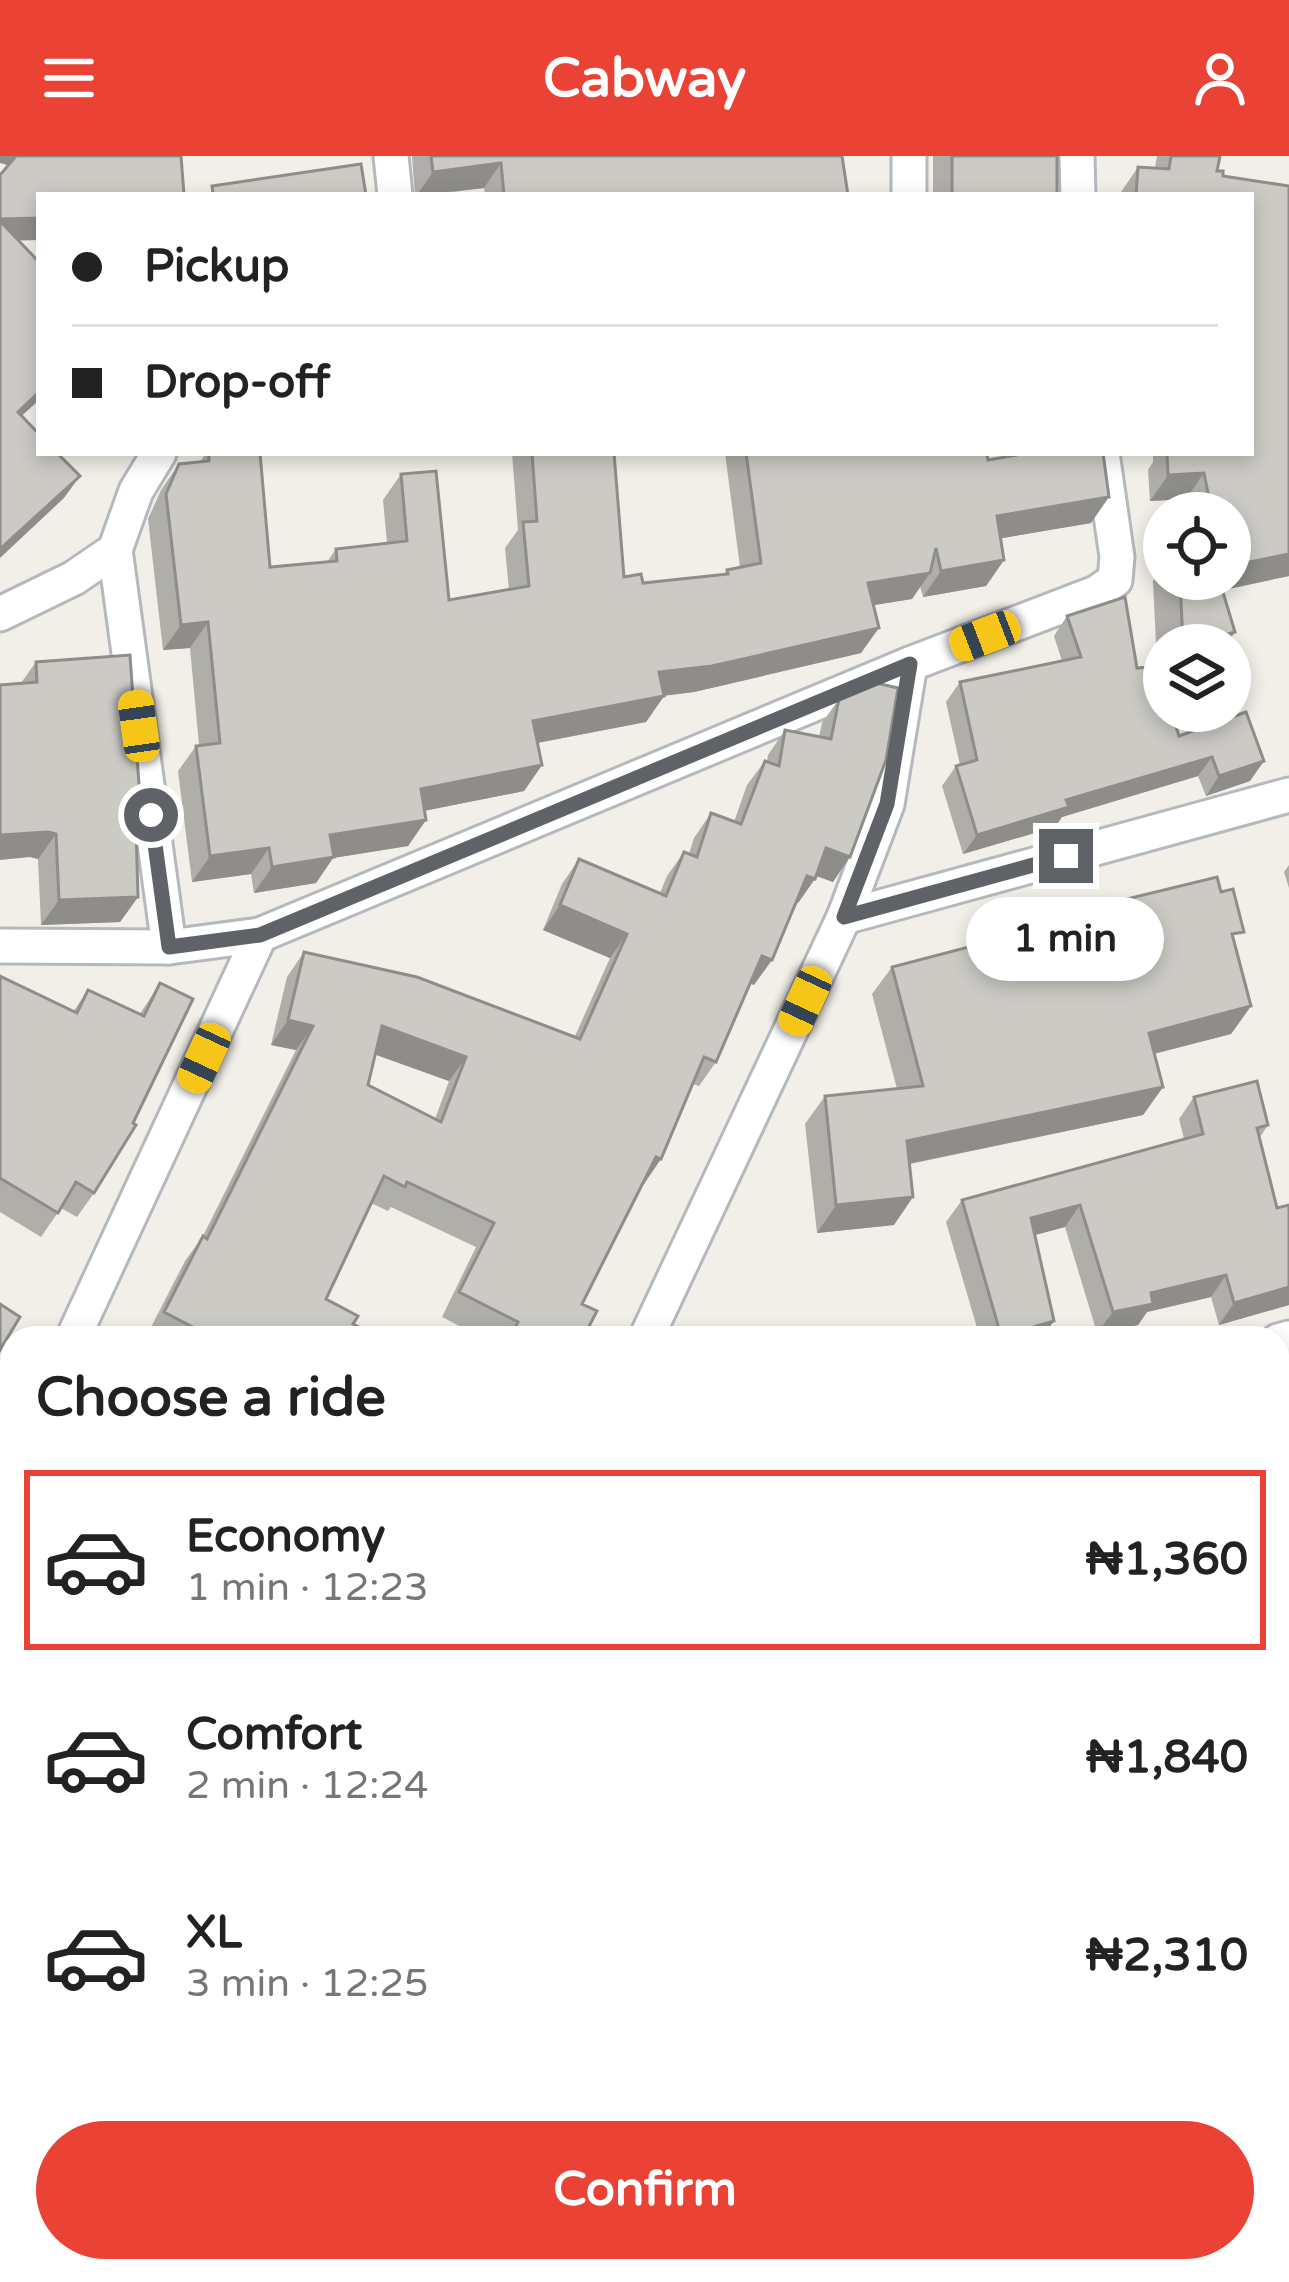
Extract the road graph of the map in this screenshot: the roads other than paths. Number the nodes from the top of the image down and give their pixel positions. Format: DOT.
graph roads {
  1 [pos="391,156"];
  2 [pos="909,156"];
  3 [pos="1077,156"];
  4 [pos="395,192"];
  5 [pos="909,192"];
  6 [pos="1078,192"];
  7 [pos="157,456"];
  8 [pos="1102,456"];
  9 [pos="115,550"];
  10 [pos="0,614"];
  11 [pos="910,664"];
  12 [pos="1289,795"];
  13 [pos="844,917"];
  14 [pos="260,935"];
  15 [pos="0,946"];
  16 [pos="169,947"];
  17 [pos="79,1326"];
  18 [pos="652,1326"];
  1 -- 4 [label="street"];
  2 -- 5 [label="street"];
  3 -- 6 [label="street"];
  7 -- 9 [label="street"];
  8 -- 11 [label="street"];
  9 -- 10 [label="street"];
  9 -- 16 [label="street"];
  11 -- 13 [label="street"];
  11 -- 14 [label="street"];
  12 -- 13 [label="street"];
  13 -- 18 [label="street"];
  14 -- 16 [label="street"];
  14 -- 17 [label="street"];
  15 -- 16 [label="street"];
}
